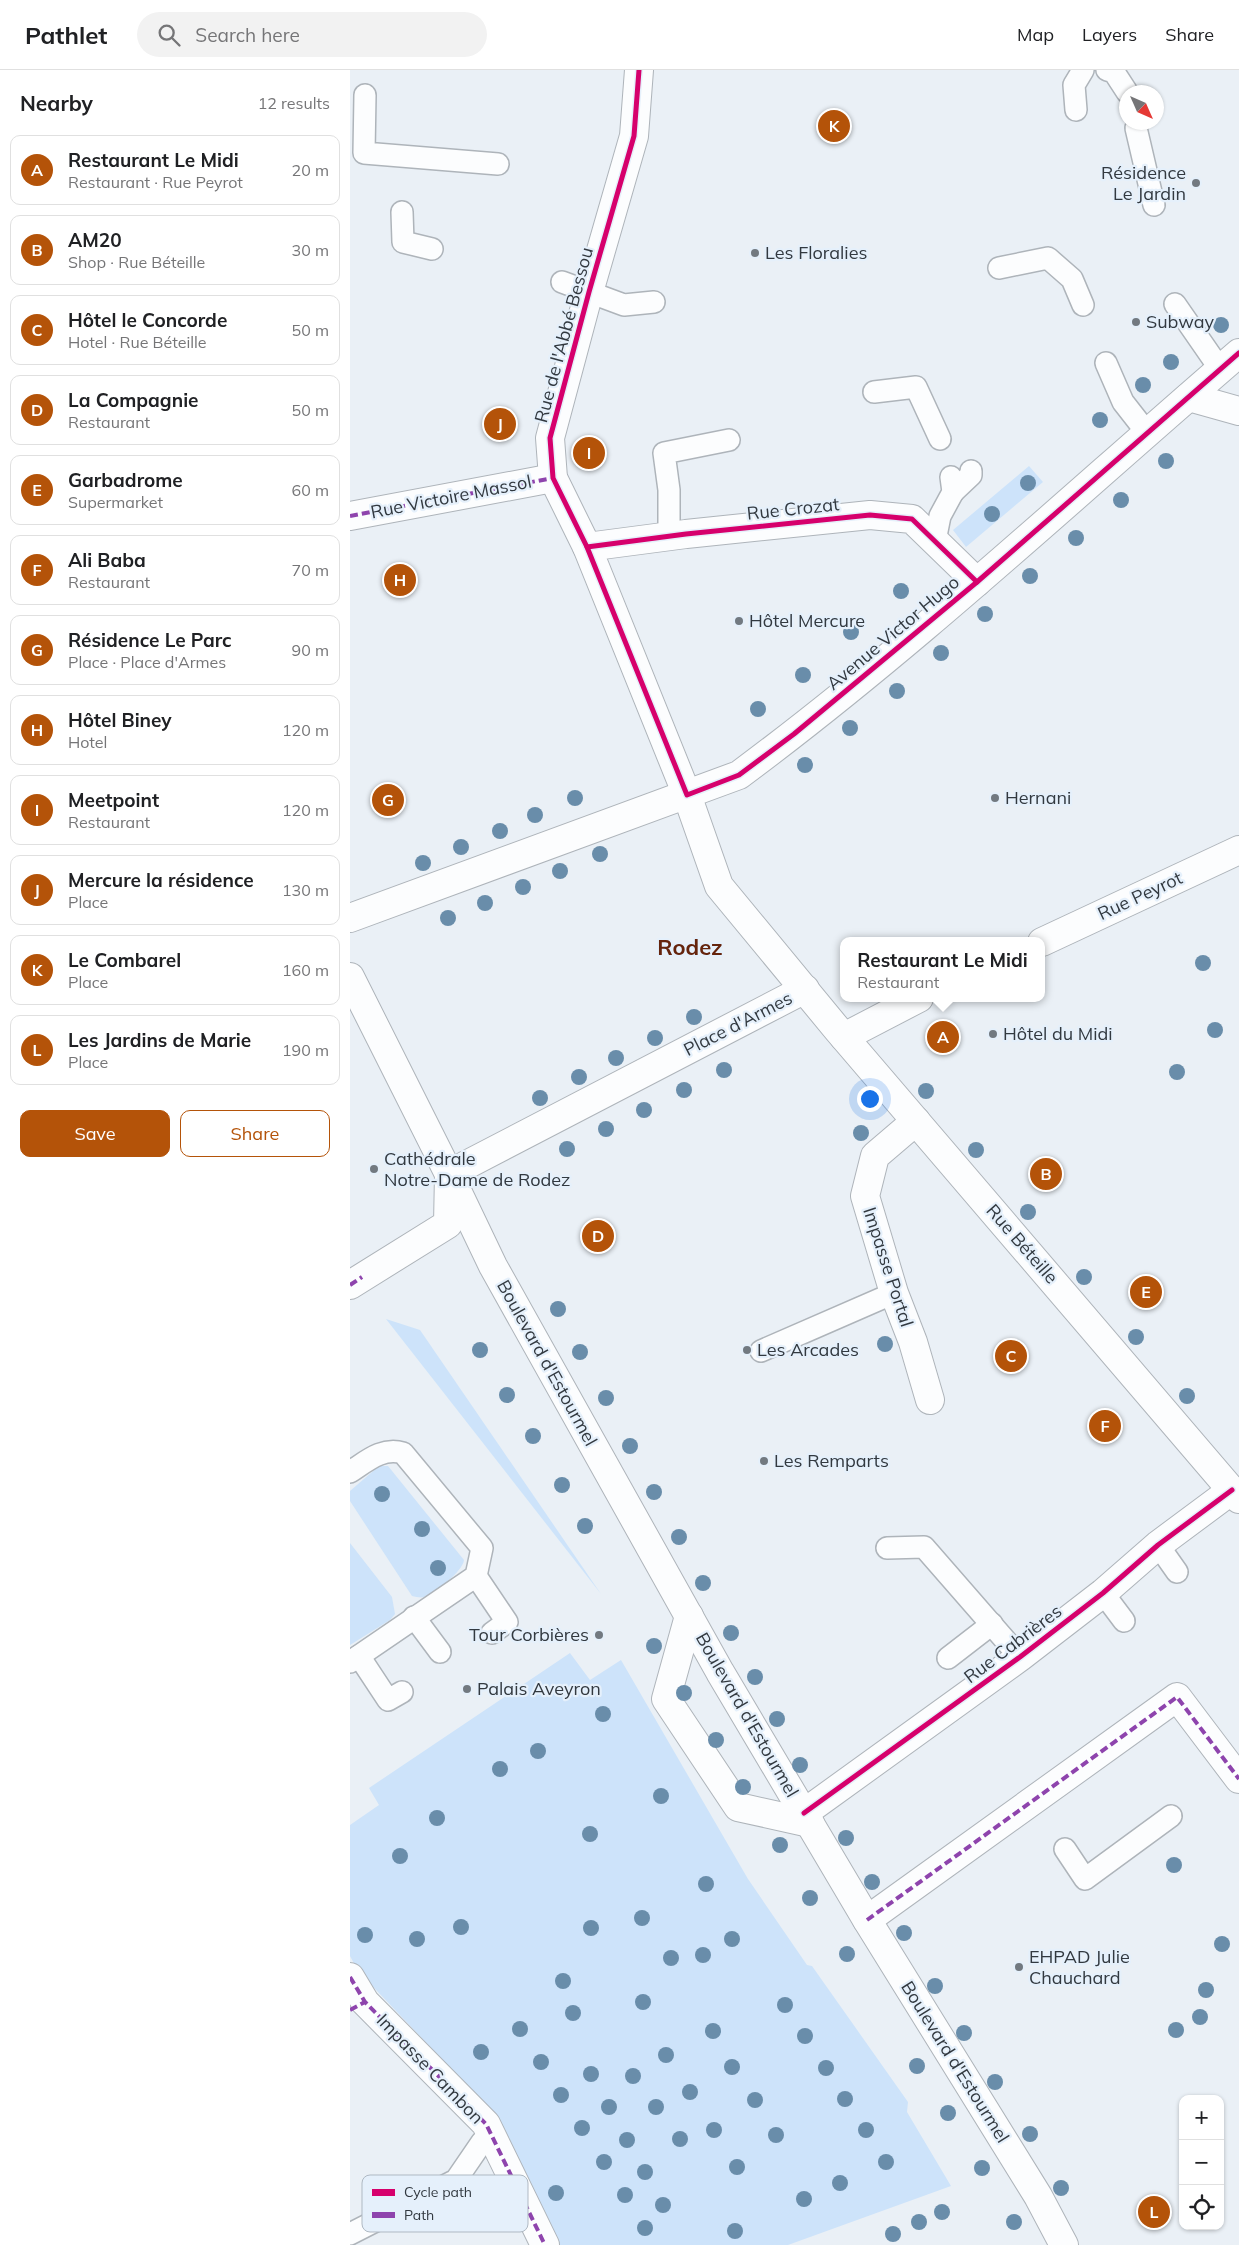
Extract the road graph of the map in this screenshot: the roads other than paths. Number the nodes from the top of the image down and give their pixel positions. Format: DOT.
graph roads {
  1 [pos="639,70"];
  2 [pos="1083,70"];
  3 [pos="1107,70"];
  4 [pos="1122,85"];
  5 [pos="365,95"];
  6 [pos="1076,110"];
  7 [pos="1136,130"];
  8 [pos="498,164"];
  9 [pos="1154,204"];
  10 [pos="402,212"];
  11 [pos="432,249"];
  12 [pos="999,268"];
  13 [pos="562,282"];
  14 [pos="589,292"];
  15 [pos="654,302"];
  16 [pos="1175,304"];
  17 [pos="1083,305"];
  18 [pos="1230,361"];
  19 [pos="1106,362"];
  20 [pos="874,392"];
  21 [pos="1189,397"];
  22 [pos="1239,410"];
  23 [pos="1148,434"];
  24 [pos="940,438"];
  25 [pos="729,440"];
  26 [pos="553,478"];
  27 [pos="958,480"];
  28 [pos="350,516"];
  29 [pos="671,536"];
  30 [pos="935,540"];
  31 [pos="587,548"];
  32 [pos="977,582"];
  33 [pos="687,794"];
  34 [pos="1239,850"];
  35 [pos="350,918"];
  36 [pos="1045,941"];
  37 [pos="350,977"];
  38 [pos="805,989"];
  39 [pos="911,1002"];
  40 [pos="844,1036"];
  41 [pos="916,1121"];
  42 [pos="449,1174"];
  43 [pos="350,1285"];
  44 [pos="894,1293"];
  45 [pos="761,1351"];
  46 [pos="930,1400"];
  47 [pos="350,1472"];
  48 [pos="1236,1494"];
  49 [pos="1158,1545"];
  50 [pos="887,1548"];
  51 [pos="1177,1572"];
  52 [pos="476,1576"];
  53 [pos="1103,1593"];
  54 [pos="689,1616"];
  55 [pos="414,1617"];
  56 [pos="1124,1621"];
  57 [pos="992,1624"];
  58 [pos="492,1633"];
  59 [pos="440,1652"];
  60 [pos="948,1658"];
  61 [pos="1020,1658"];
  62 [pos="354,1659"];
  63 [pos="402,1692"];
  64 [pos="1239,1779"];
  65 [pos="1171,1816"];
  66 [pos="807,1818"];
  67 [pos="1065,1849"];
  68 [pos="867,1920"];
  69 [pos="350,1977"];
  70 [pos="357,2006"];
  71 [pos="491,2136"];
  72 [pos="459,2175"];
  73 [pos="510,2175"];
  74 [pos="528,2212"];
  75 [pos="362,2228"];
  76 [pos="350,2234"];
  77 [pos="544,2245"];
  78 [pos="1064,2245"];
  1 -- 14 [label="street, Rue de l'Abbé Bessou"];
  2 -- 6 [label="lane"];
  3 -- 4 [label="lane"];
  5 -- 8 [label="lane"];
  7 -- 9 [label="lane"];
  10 -- 11 [label="lane"];
  12 -- 17 [label="lane"];
  13 -- 14 [label="lane"];
  14 -- 15 [label="lane"];
  14 -- 26 [label="street, Rue de l'Abbé Bessou"];
  16 -- 18 [label="lane"];
  18 -- 21 [label="street, Avenue Victor Hugo"];
  19 -- 23 [label="lane"];
  20 -- 24 [label="lane"];
  21 -- 22 [label="street"];
  21 -- 23 [label="street, Avenue Victor Hugo"];
  23 -- 32 [label="street, Avenue Victor Hugo"];
  25 -- 29 [label="lane"];
  26 -- 28 [label="street, Rue Victoire Massol"];
  26 -- 31 [label="street, Rue de l'Abbé Bessou"];
  27 -- 30 [label="lane"];
  29 -- 30 [label="street, Rue Crozat"];
  29 -- 31 [label="street, Rue Crozat"];
  30 -- 32 [label="street, Rue Crozat"];
  31 -- 33 [label="street, Rue de l'Abbé Bessou"];
  32 -- 33 [label="street, Avenue Victor Hugo"];
  33 -- 35 [label="street"];
  33 -- 38 [label="street, Place d'Armes"];
  34 -- 36 [label="street, Rue Peyrot"];
  37 -- 42 [label="street"];
  38 -- 40 [label="street, Rue Béteille"];
  38 -- 42 [label="street, Place d'Armes"];
  39 -- 40 [label="street"];
  40 -- 41 [label="street, Rue Béteille"];
  41 -- 44 [label="street, Impasse Portal"];
  41 -- 48 [label="street, Rue Béteille"];
  42 -- 43 [label="street"];
  42 -- 54 [label="street, Boulevard d'Estourmel"];
  44 -- 45 [label="lane"];
  44 -- 46 [label="street, Impasse Portal"];
  47 -- 52 [label="lane"];
  48 -- 49 [label="street, Rue Cabrières"];
  49 -- 51 [label="lane"];
  49 -- 53 [label="street, Rue Cabrières"];
  50 -- 57 [label="lane"];
  52 -- 55 [label="lane"];
  52 -- 58 [label="lane"];
  53 -- 56 [label="lane"];
  53 -- 61 [label="street, Rue Cabrières"];
  54 -- 66 [label="street, Boulevard d'Estourmel"];
  54 -- 66 [label="street"];
  55 -- 59 [label="lane"];
  55 -- 62 [label="lane"];
  57 -- 60 [label="lane"];
  57 -- 61 [label="lane"];
  61 -- 66 [label="street, Rue Cabrières"];
  62 -- 63 [label="lane"];
  64 -- 68 [label="street"];
  65 -- 67 [label="lane"];
  66 -- 68 [label="street, Boulevard d'Estourmel"];
  68 -- 78 [label="street, Boulevard d'Estourmel"];
  69 -- 70 [label="street, Impasse Cambon"];
  70 -- 71 [label="street, Impasse Cambon"];
  71 -- 72 [label="lane"];
  71 -- 73 [label="street, Impasse Cambon"];
  74 -- 77 [label="street, Impasse Cambon"];
  75 -- 76 [label="lane"];
}
